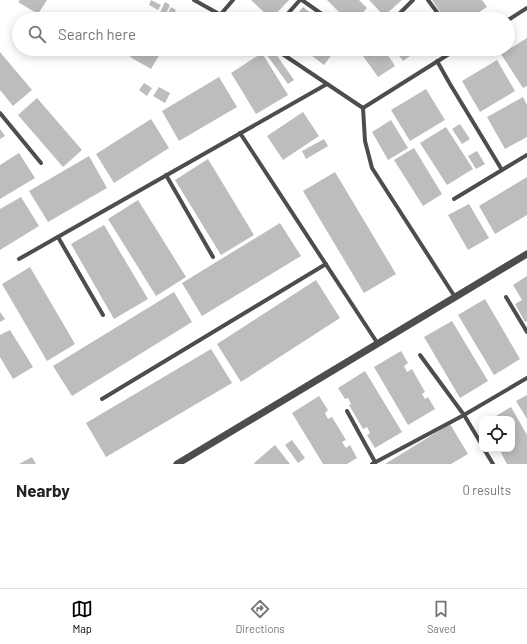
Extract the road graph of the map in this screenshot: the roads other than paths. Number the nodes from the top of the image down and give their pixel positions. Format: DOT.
graph roads {
  1 [pos="194,0"];
  2 [pos="233,0"];
  3 [pos="301,0"];
  4 [pos="413,0"];
  5 [pos="428,0"];
  6 [pos="527,8"];
  7 [pos="217,12"];
  8 [pos="223,12"];
  9 [pos="290,12"];
  10 [pos="319,12"];
  11 [pos="401,12"];
  12 [pos="437,12"];
  13 [pos="515,16"];
  14 [pos="286,56"];
  15 [pos="445,56"];
  16 [pos="437,61"];
  17 [pos="327,84"];
  18 [pos="363,108"];
  19 [pos="0,113"];
  20 [pos="240,133"];
  21 [pos="527,155"];
  22 [pos="41,163"];
  23 [pos="502,170"];
  24 [pos="166,176"];
  25 [pos="454,200"];
  26 [pos="58,238"];
  27 [pos="527,254"];
  28 [pos="213,257"];
  29 [pos="19,259"];
  30 [pos="326,264"];
  31 [pos="455,297"];
  32 [pos="506,297"];
  33 [pos="103,315"];
  34 [pos="527,332"];
  35 [pos="378,344"];
  36 [pos="420,355"];
  37 [pos="527,378"];
  38 [pos="102,399"];
  39 [pos="347,411"];
  40 [pos="464,414"];
  41 [pos="479,440"];
  42 [pos="486,452"];
  43 [pos="374,463"];
  44 [pos="178,464"];
  45 [pos="493,464"];
  1 -- 7 [label="street"];
  2 -- 8 [label="street"];
  3 -- 9 [label="street"];
  3 -- 10 [label="street"];
  4 -- 11 [label="street"];
  5 -- 12 [label="street"];
  6 -- 13 [label="street"];
  14 -- 17 [label="street"];
  15 -- 16 [label="street"];
  16 -- 18 [label="street"];
  16 -- 23 [label="street"];
  17 -- 18 [label="street"];
  17 -- 20 [label="street"];
  18 -- 31 [label="street"];
  19 -- 22 [label="street"];
  20 -- 24 [label="street"];
  20 -- 30 [label="street"];
  21 -- 23 [label="street"];
  23 -- 25 [label="street"];
  24 -- 26 [label="street"];
  24 -- 28 [label="street"];
  26 -- 29 [label="street"];
  26 -- 33 [label="street"];
  27 -- 31 [label="street"];
  30 -- 35 [label="street"];
  30 -- 38 [label="street"];
  31 -- 35 [label="street"];
  32 -- 34 [label="street"];
  35 -- 44 [label="street"];
  36 -- 40 [label="street"];
  37 -- 40 [label="street"];
  39 -- 43 [label="street"];
  40 -- 41 [label="street"];
  40 -- 43 [label="street"];
  42 -- 45 [label="street"];
}
